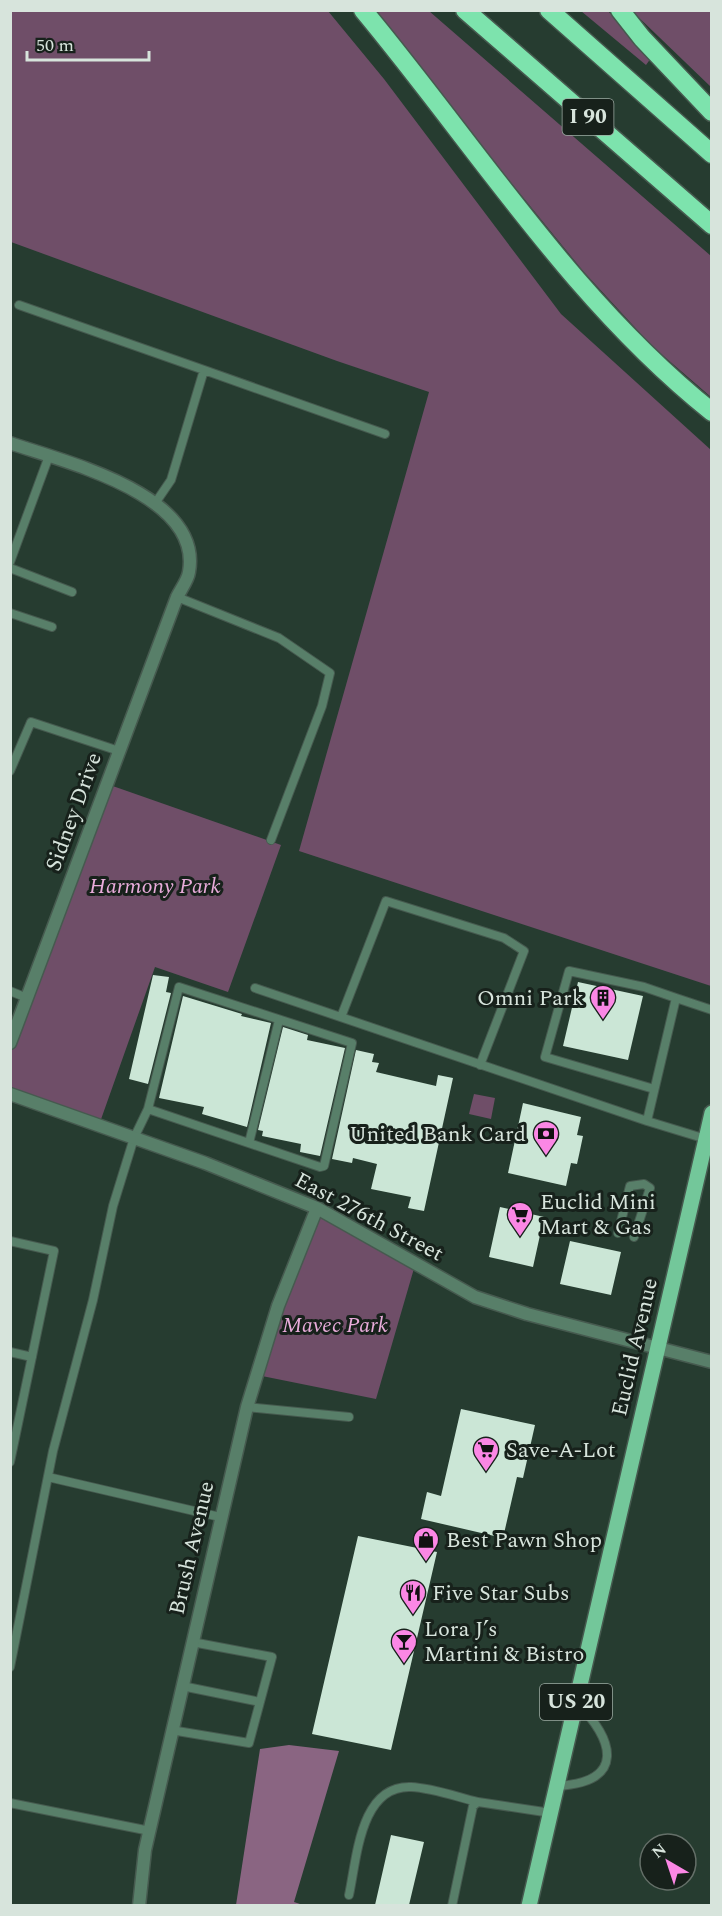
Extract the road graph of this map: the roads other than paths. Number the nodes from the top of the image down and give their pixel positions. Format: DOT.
graph roads {
  1 [pos="363,10"];
  2 [pos="465,10"];
  3 [pos="549,10"];
  4 [pos="620,10"];
  5 [pos="711,112"];
  6 [pos="711,154"];
  7 [pos="711,225"];
  8 [pos="19,305"];
  9 [pos="204,370"];
  10 [pos="711,412"];
  11 [pos="385,434"];
  12 [pos="10,443"];
  13 [pos="49,456"];
  14 [pos="156,502"];
  15 [pos="10,562"];
  16 [pos="10,568"];
  17 [pos="72,592"];
  18 [pos="177,597"];
  19 [pos="10,613"];
  20 [pos="52,627"];
  21 [pos="119,751"];
  22 [pos="10,771"];
  23 [pos="271,840"];
  24 [pos="255,988"];
  25 [pos="10,991"];
  26 [pos="27,998"];
  27 [pos="676,998"];
  28 [pos="711,1010"];
  29 [pos="341,1017"];
  30 [pos="279,1020"];
  31 [pos="10,1043"];
  32 [pos="480,1065"];
  33 [pos="654,1089"];
  34 [pos="10,1094"];
  35 [pos="148,1109"];
  36 [pos="711,1113"];
  37 [pos="646,1120"];
  38 [pos="134,1138"];
  39 [pos="706,1139"];
  40 [pos="249,1143"];
  41 [pos="316,1208"];
  42 [pos="618,1233"];
  43 [pos="634,1237"];
  44 [pos="10,1241"];
  45 [pos="659,1349"];
  46 [pos="10,1352"];
  47 [pos="32,1357"];
  48 [pos="711,1362"];
  49 [pos="247,1407"];
  50 [pos="350,1417"];
  51 [pos="10,1462"];
  52 [pos="48,1477"];
  53 [pos="220,1517"];
  54 [pos="192,1642"];
  55 [pos="10,1667"];
  56 [pos="182,1686"];
  57 [pos="260,1702"];
  58 [pos="576,1702"];
  59 [pos="171,1730"];
  60 [pos="557,1786"];
  61 [pos="478,1802"];
  62 [pos="10,1803"];
  63 [pos="551,1813"];
  64 [pos="150,1831"];
  65 [pos="349,1895"];
  66 [pos="139,1905"];
  67 [pos="452,1905"];
  68 [pos="530,1905"];
  1 -- 10 [label="highway"];
  2 -- 7 [label="highway, I 90"];
  3 -- 6 [label="highway, I 90"];
  4 -- 5 [label="highway"];
  8 -- 9 [label="lane"];
  9 -- 11 [label="lane"];
  9 -- 14 [label="lane"];
  12 -- 13 [label="street, Sidney Drive"];
  13 -- 14 [label="street, Sidney Drive"];
  13 -- 15 [label="lane"];
  14 -- 18 [label="street, Sidney Drive"];
  16 -- 17 [label="lane"];
  18 -- 21 [label="street, Sidney Drive"];
  18 -- 23 [label="lane"];
  19 -- 20 [label="lane"];
  21 -- 22 [label="lane"];
  21 -- 26 [label="street, Sidney Drive"];
  24 -- 29 [label="lane"];
  25 -- 26 [label="lane"];
  26 -- 31 [label="street, Sidney Drive"];
  27 -- 28 [label="lane"];
  27 -- 33 [label="lane"];
  27 -- 33 [label="lane"];
  29 -- 32 [label="lane"];
  29 -- 32 [label="lane"];
  30 -- 35 [label="lane"];
  30 -- 40 [label="lane"];
  30 -- 40 [label="lane"];
  32 -- 37 [label="lane"];
  33 -- 37 [label="lane"];
  34 -- 38 [label="street, East 276th Street"];
  35 -- 38 [label="lane"];
  35 -- 40 [label="lane"];
  36 -- 39 [label="main road, Euclid Avenue / US 20"];
  37 -- 39 [label="lane"];
  38 -- 41 [label="street, East 276th Street"];
  38 -- 52 [label="lane"];
  39 -- 45 [label="main road, Euclid Avenue / US 20"];
  41 -- 45 [label="street, East 276th Street"];
  41 -- 49 [label="street, Brush Avenue"];
  42 -- 43 [label="lane"];
  44 -- 47 [label="lane"];
  45 -- 48 [label="street, East 276th Street"];
  45 -- 58 [label="main road, Euclid Avenue / US 20"];
  46 -- 47 [label="lane"];
  47 -- 51 [label="lane"];
  49 -- 50 [label="lane"];
  49 -- 53 [label="street, Brush Avenue"];
  52 -- 53 [label="lane"];
  52 -- 55 [label="lane"];
  53 -- 54 [label="street, Brush Avenue"];
  54 -- 56 [label="street, Brush Avenue"];
  54 -- 57 [label="lane"];
  56 -- 57 [label="lane"];
  56 -- 59 [label="street, Brush Avenue"];
  57 -- 59 [label="lane"];
  58 -- 60 [label="main road, Euclid Avenue / US 20"];
  58 -- 60 [label="lane"];
  59 -- 64 [label="street, Brush Avenue"];
  60 -- 63 [label="main road, Euclid Avenue / US 20"];
  61 -- 63 [label="lane"];
  61 -- 65 [label="lane"];
  61 -- 67 [label="lane"];
  62 -- 64 [label="lane"];
  63 -- 68 [label="main road, Euclid Avenue / US 20"];
  64 -- 66 [label="street, Brush Avenue"];
}
